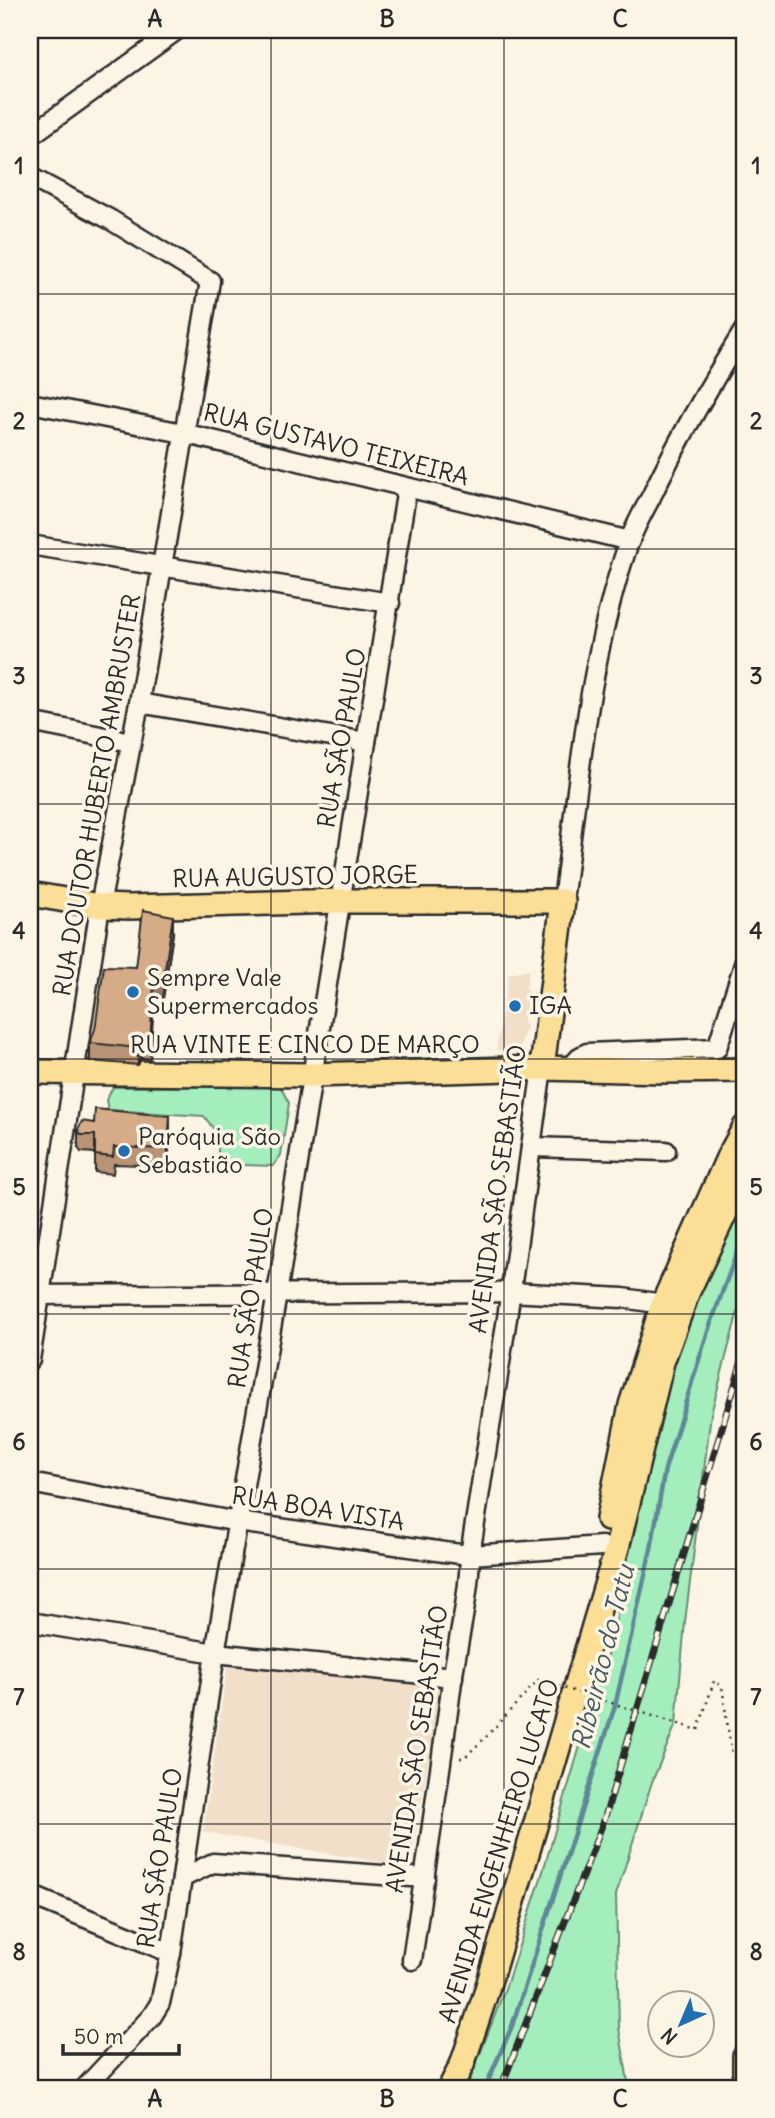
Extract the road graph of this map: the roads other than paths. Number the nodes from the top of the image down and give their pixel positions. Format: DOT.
graph roads {
  1 [pos="177,30"];
  2 [pos="30,136"];
  3 [pos="30,177"];
  4 [pos="745,329"];
  5 [pos="30,403"];
  6 [pos="183,433"];
  7 [pos="407,488"];
  8 [pos="630,541"];
  9 [pos="30,545"];
  10 [pos="162,566"];
  11 [pos="390,603"];
  12 [pos="139,703"];
  13 [pos="30,722"];
  14 [pos="131,742"];
  15 [pos="366,742"];
  16 [pos="30,894"];
  17 [pos="340,901"];
  18 [pos="563,901"];
  19 [pos="100,906"];
  20 [pos="745,961"];
  21 [pos="542,1068"];
  22 [pos="569,1069"];
  23 [pos="745,1070"];
  24 [pos="76,1071"];
  25 [pos="30,1072"];
  26 [pos="311,1075"];
  27 [pos="745,1127"];
  28 [pos="531,1147"];
  29 [pos="666,1151"];
  30 [pos="745,1171"];
  31 [pos="510,1292"];
  32 [pos="277,1294"];
  33 [pos="35,1295"];
  34 [pos="663,1304"];
  35 [pos="30,1360"];
  36 [pos="662,1362"];
  37 [pos="30,1483"];
  38 [pos="238,1522"];
  39 [pos="609,1547"];
  40 [pos="470,1555"];
  41 [pos="30,1622"];
  42 [pos="215,1653"];
  43 [pos="453,1677"];
  44 [pos="187,1844"];
  45 [pos="213,1863"];
  46 [pos="182,1878"];
  47 [pos="425,1878"];
  48 [pos="30,1895"];
  49 [pos="171,1953"];
  50 [pos="412,1960"];
  51 [pos="745,2056"];
  52 [pos="85,2088"];
  53 [pos="450,2088"];
  54 [pos="745,2088"];
  1 -- 2 [label="street"];
  3 -- 6 [label="street, RUA DOUTOR HUBERTO AMBRUSTER"];
  4 -- 8 [label="street, AVENIDA SÃO SEBASTIÃO"];
  5 -- 6 [label="street, RUA GUSTAVO TEIXEIRA"];
  6 -- 7 [label="street, RUA GUSTAVO TEIXEIRA"];
  6 -- 10 [label="street, RUA DOUTOR HUBERTO AMBRUSTER"];
  7 -- 8 [label="street, RUA GUSTAVO TEIXEIRA"];
  7 -- 11 [label="street, RUA SÃO PAULO"];
  8 -- 18 [label="street, AVENIDA SÃO SEBASTIÃO"];
  9 -- 10 [label="street"];
  10 -- 11 [label="street"];
  10 -- 12 [label="street, RUA DOUTOR HUBERTO AMBRUSTER"];
  11 -- 15 [label="street, RUA SÃO PAULO"];
  12 -- 14 [label="street, RUA DOUTOR HUBERTO AMBRUSTER"];
  12 -- 15 [label="street"];
  13 -- 14 [label="street"];
  14 -- 19 [label="street, RUA DOUTOR HUBERTO AMBRUSTER"];
  15 -- 17 [label="street, RUA SÃO PAULO"];
  16 -- 19 [label="main road, RUA AUGUSTO JORGE"];
  17 -- 18 [label="main road, RUA AUGUSTO JORGE"];
  17 -- 19 [label="main road, RUA AUGUSTO JORGE"];
  17 -- 26 [label="street, RUA SÃO PAULO"];
  18 -- 21 [label="main road, AVENIDA SÃO SEBASTIÃO"];
  19 -- 24 [label="street, RUA DOUTOR HUBERTO AMBRUSTER"];
  20 -- 22 [label="street"];
  21 -- 22 [label="main road, RUA VINTE E CINCO DE MARÇO"];
  21 -- 26 [label="main road, RUA VINTE E CINCO DE MARÇO"];
  21 -- 28 [label="street, AVENIDA SÃO SEBASTIÃO"];
  22 -- 23 [label="main road, RUA VINTE E CINCO DE MARÇO"];
  24 -- 25 [label="main road, RUA VINTE E CINCO DE MARÇO"];
  24 -- 26 [label="main road, RUA VINTE E CINCO DE MARÇO"];
  24 -- 33 [label="street, RUA DOUTOR HUBERTO AMBRUSTER"];
  26 -- 32 [label="street, RUA SÃO PAULO"];
  27 -- 34 [label="main road, AVENIDA ENGENHEIRO LUCATO"];
  28 -- 29 [label="street"];
  28 -- 31 [label="street, AVENIDA SÃO SEBASTIÃO"];
  30 -- 36 [label="main road, AVENIDA ENGENHEIRO LUCATO"];
  31 -- 32 [label="street"];
  31 -- 34 [label="street"];
  31 -- 40 [label="street, AVENIDA SÃO SEBASTIÃO"];
  32 -- 33 [label="street"];
  32 -- 38 [label="street, RUA SÃO PAULO"];
  33 -- 35 [label="street, RUA DOUTOR HUBERTO AMBRUSTER"];
  34 -- 36 [label="main road"];
  34 -- 39 [label="main road, AVENIDA ENGENHEIRO LUCATO"];
  36 -- 39 [label="main road, AVENIDA ENGENHEIRO LUCATO"];
  37 -- 38 [label="street, RUA BOA VISTA"];
  38 -- 40 [label="street, RUA BOA VISTA"];
  38 -- 42 [label="street, RUA SÃO PAULO"];
  39 -- 40 [label="street, RUA BOA VISTA"];
  39 -- 53 [label="main road, AVENIDA ENGENHEIRO LUCATO"];
  40 -- 43 [label="street, AVENIDA SÃO SEBASTIÃO"];
  41 -- 42 [label="street"];
  42 -- 43 [label="street"];
  42 -- 44 [label="street, RUA SÃO PAULO"];
  43 -- 47 [label="street, AVENIDA SÃO SEBASTIÃO"];
  44 -- 45 [label="street"];
  44 -- 46 [label="street, RUA SÃO PAULO"];
  45 -- 46 [label="street"];
  45 -- 47 [label="street"];
  46 -- 49 [label="street, RUA SÃO PAULO"];
  47 -- 50 [label="street, AVENIDA SÃO SEBASTIÃO"];
  48 -- 49 [label="street"];
  49 -- 52 [label="street, RUA SÃO PAULO"];
  51 -- 54 [label="main road"];
}
